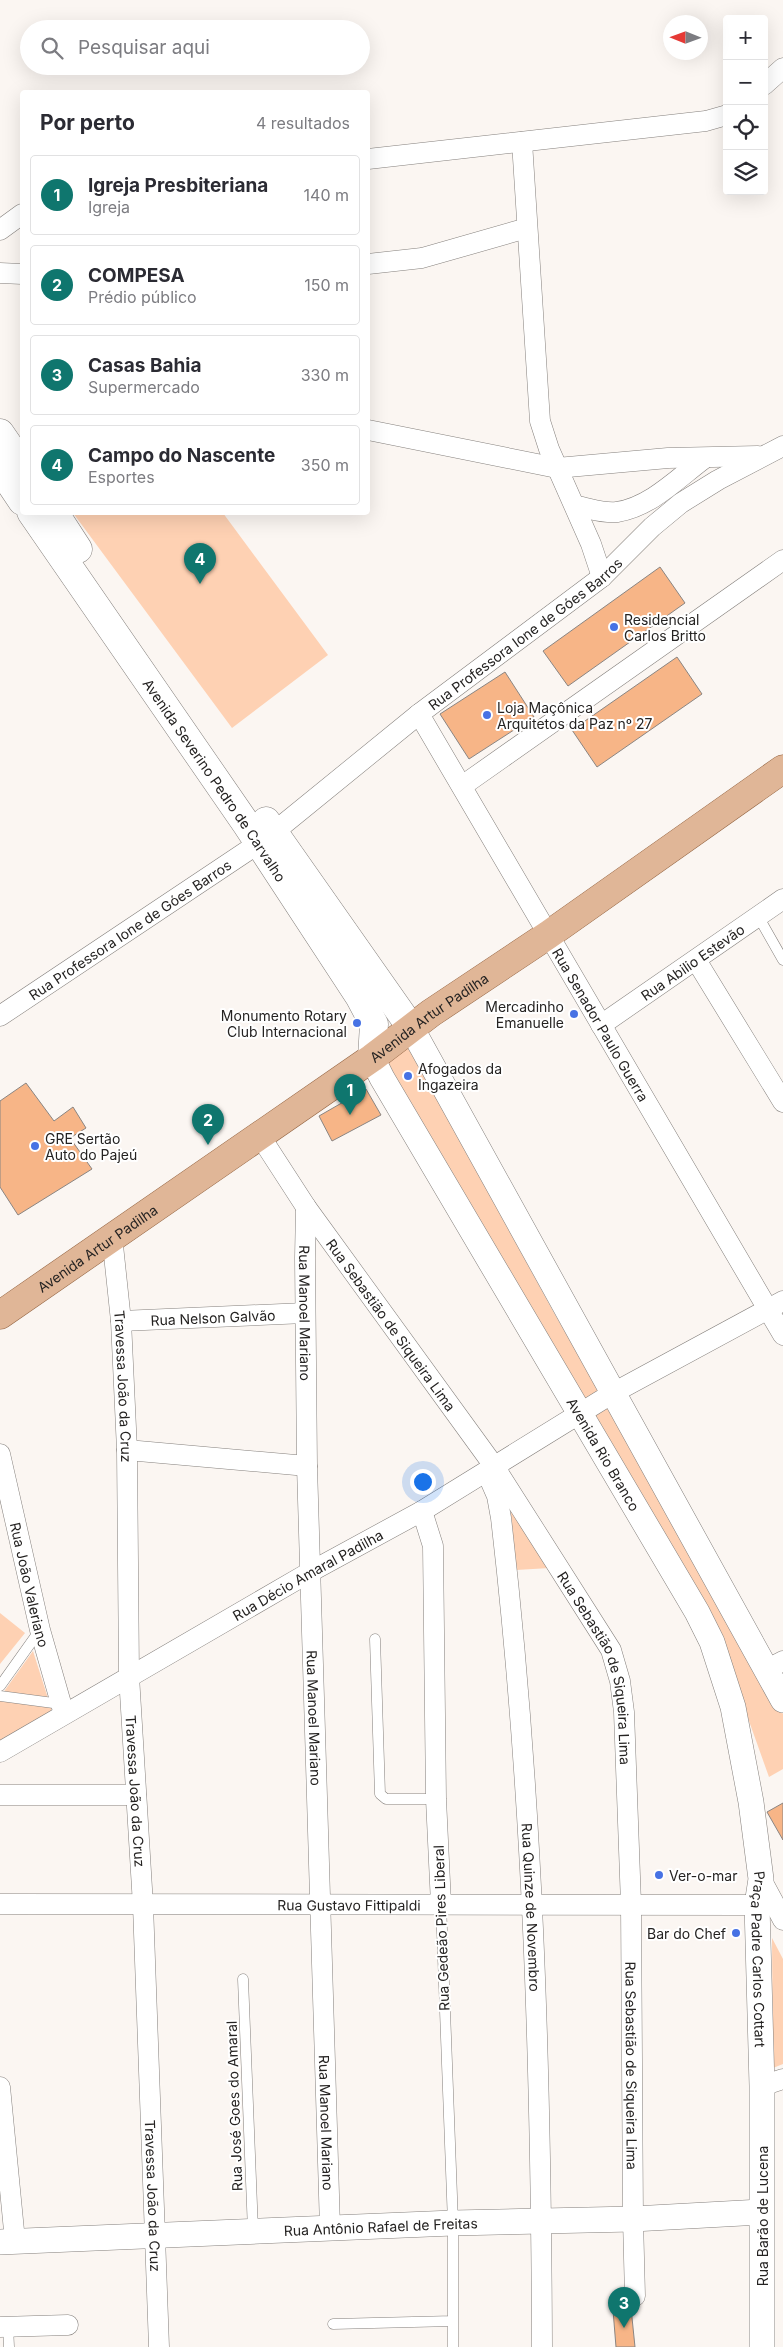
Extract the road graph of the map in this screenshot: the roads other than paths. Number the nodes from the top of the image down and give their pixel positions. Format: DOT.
graph roads {
  1 [pos="783,68"];
  2 [pos="768,81"];
  3 [pos="723,116"];
  4 [pos="522,142"];
  5 [pos="370,160"];
  6 [pos="20,215"];
  7 [pos="528,228"];
  8 [pos="0,230"];
  9 [pos="370,264"];
  10 [pos="0,274"];
  11 [pos="20,274"];
  12 [pos="370,430"];
  13 [pos="0,433"];
  14 [pos="783,446"];
  15 [pos="765,456"];
  16 [pos="705,458"];
  17 [pos="20,462"];
  18 [pos="0,468"];
  19 [pos="557,468"];
  20 [pos="20,498"];
  21 [pos="576,506"];
  22 [pos="33,515"];
  23 [pos="56,515"];
  24 [pos="783,560"];
  25 [pos="602,577"];
  26 [pos="419,714"];
  27 [pos="218,768"];
  28 [pos="783,769"];
  29 [pos="462,786"];
  30 [pos="261,829"];
  31 [pos="783,899"];
  32 [pos="758,916"];
  33 [pos="548,935"];
  34 [pos="696,960"];
  35 [pos="783,960"];
  36 [pos="0,1016"];
  37 [pos="601,1025"];
  38 [pos="412,1028"];
  39 [pos="372,1058"];
  40 [pos="783,1102"];
  41 [pos="260,1136"];
  42 [pos="306,1207"];
  43 [pos="112,1236"];
  44 [pos="776,1306"];
  45 [pos="305,1313"];
  46 [pos="0,1315"];
  47 [pos="121,1320"];
  48 [pos="783,1336"];
  49 [pos="613,1393"];
  50 [pos="580,1412"];
  51 [pos="128,1450"];
  52 [pos="0,1454"];
  53 [pos="307,1466"];
  54 [pos="490,1468"];
  55 [pos="422,1511"];
  56 [pos="310,1572"];
  57 [pos="40,1630"];
  58 [pos="375,1639"];
  59 [pos="774,1665"];
  60 [pos="129,1676"];
  61 [pos="0,1686"];
  62 [pos="0,1696"];
  63 [pos="783,1700"];
  64 [pos="63,1709"];
  65 [pos="0,1752"];
  66 [pos="136,1794"];
  67 [pos="0,1795"];
  68 [pos="436,1800"];
  69 [pos="762,1879"];
  70 [pos="0,1904"];
  71 [pos="441,1904"];
  72 [pos="532,1904"];
  73 [pos="631,1904"];
  74 [pos="142,1905"];
  75 [pos="320,1905"];
  76 [pos="757,1905"];
  77 [pos="783,1920"];
  78 [pos="243,1979"];
  79 [pos="773,2082"];
  80 [pos="0,2087"];
  81 [pos="761,2212"];
  82 [pos="633,2219"];
  83 [pos="542,2222"];
  84 [pos="453,2223"];
  85 [pos="330,2228"];
  86 [pos="254,2232"];
  87 [pos="156,2236"];
  88 [pos="7,2241"];
  89 [pos="636,2296"];
  90 [pos="453,2321"];
  91 [pos="333,2324"];
  92 [pos="68,2325"];
  93 [pos="4,2326"];
  94 [pos="9,2347"];
  95 [pos="159,2347"];
  96 [pos="453,2347"];
  97 [pos="542,2347"];
  98 [pos="762,2347"];
  1 -- 2 [label="street"];
  3 -- 4 [label="street"];
  4 -- 5 [label="street"];
  4 -- 7 [label="street"];
  6 -- 8 [label="street"];
  7 -- 9 [label="street"];
  7 -- 19 [label="street"];
  10 -- 11 [label="street"];
  12 -- 19 [label="street"];
  13 -- 17 [label="main road"];
  14 -- 15 [label="street, Rua Professora Ione de Góes Barros"];
  15 -- 16 [label="street"];
  15 -- 25 [label="street, Rua Professora Ione de Góes Barros"];
  16 -- 19 [label="street"];
  16 -- 21 [label="street"];
  18 -- 20 [label="main road"];
  19 -- 21 [label="street"];
  21 -- 25 [label="street"];
  22 -- 27 [label="main road, Avenida Severino Pedro de Carvalho"];
  23 -- 27 [label="main road, Avenida Severino Pedro de Carvalho"];
  24 -- 29 [label="street"];
  25 -- 26 [label="street, Rua Professora Ione de Góes Barros"];
  26 -- 29 [label="street, Rua Senador Paulo Guerra"];
  26 -- 30 [label="street, Rua Professora Ione de Góes Barros"];
  27 -- 30 [label="main road, Avenida Severino Pedro de Carvalho"];
  28 -- 33 [label="main road, Avenida Artur Padilha"];
  29 -- 33 [label="street, Rua Senador Paulo Guerra"];
  30 -- 36 [label="street, Rua Professora Ione de Góes Barros"];
  30 -- 38 [label="main road, Avenida Severino Pedro de Carvalho"];
  30 -- 39 [label="main road, Avenida Severino Pedro de Carvalho"];
  31 -- 32 [label="street, Rua Abilio Estevão"];
  32 -- 34 [label="street, Rua Abilio Estevão"];
  32 -- 35 [label="lane"];
  33 -- 37 [label="street, Rua Senador Paulo Guerra"];
  33 -- 38 [label="main road, Avenida Artur Padilha"];
  34 -- 37 [label="street, Rua Abilio Estevão"];
  34 -- 40 [label="street"];
  37 -- 44 [label="street, Rua Senador Paulo Guerra"];
  38 -- 39 [label="main road, Avenida Artur Padilha"];
  38 -- 49 [label="street"];
  39 -- 41 [label="main road, Avenida Artur Padilha"];
  39 -- 50 [label="street, Avenida Rio Branco"];
  41 -- 42 [label="street, Rua Sebastião de Siqueira Lima"];
  41 -- 43 [label="main road, Avenida Artur Padilha"];
  42 -- 45 [label="street, Rua Manoel Mariano"];
  42 -- 54 [label="street, Rua Sebastião de Siqueira Lima"];
  43 -- 46 [label="main road, Avenida Artur Padilha"];
  43 -- 47 [label="street, Travessa João da Cruz"];
  44 -- 48 [label="street, Rua Senador Paulo Guerra"];
  44 -- 49 [label="street, Rua Décio Amaral Padilha"];
  45 -- 47 [label="street, Rua Nelson Galvão"];
  45 -- 53 [label="street, Rua Manoel Mariano"];
  47 -- 51 [label="street, Travessa João da Cruz"];
  49 -- 50 [label="street, Rua Décio Amaral Padilha"];
  49 -- 59 [label="street"];
  50 -- 54 [label="street, Rua Décio Amaral Padilha"];
  50 -- 69 [label="street, Avenida Rio Branco"];
  51 -- 53 [label="street"];
  51 -- 60 [label="street, Travessa João da Cruz"];
  52 -- 57 [label="street, Rua João Valeriano"];
  53 -- 56 [label="street, Rua Manoel Mariano"];
  54 -- 55 [label="street, Rua Décio Amaral Padilha"];
  54 -- 72 [label="street, Rua Quinze de Novembro"];
  54 -- 73 [label="street, Rua Sebastião de Siqueira Lima"];
  55 -- 56 [label="street, Rua Décio Amaral Padilha"];
  55 -- 68 [label="street, Rua Gedeão Pires Liberal"];
  56 -- 60 [label="street, Rua Décio Amaral Padilha"];
  56 -- 75 [label="street, Rua Manoel Mariano"];
  57 -- 61 [label="lane"];
  57 -- 64 [label="street, Rua João Valeriano"];
  58 -- 68 [label="lane"];
  59 -- 63 [label="street"];
  60 -- 64 [label="street, Rua Décio Amaral Padilha"];
  60 -- 66 [label="street, Travessa João da Cruz"];
  62 -- 64 [label="lane"];
  64 -- 65 [label="street, Rua Décio Amaral Padilha"];
  66 -- 67 [label="street"];
  66 -- 74 [label="street, Travessa João da Cruz"];
  68 -- 71 [label="street, Rua Gedeão Pires Liberal"];
  69 -- 76 [label="street, Praça Padre Carlos Cottart"];
  69 -- 77 [label="street, Praça Padre Carlos Cottart"];
  70 -- 74 [label="street, Rua Gustavo Fittipaldi"];
  71 -- 72 [label="street, Rua Gustavo Fittipaldi"];
  71 -- 75 [label="street, Rua Gustavo Fittipaldi"];
  71 -- 84 [label="lane, Rua Gedeão Pires Liberal"];
  72 -- 73 [label="street, Rua Gustavo Fittipaldi"];
  72 -- 83 [label="street, Rua Quinze de Novembro"];
  73 -- 76 [label="street, Rua Gustavo Fittipaldi"];
  73 -- 82 [label="street, Rua Sebastião de Siqueira Lima"];
  74 -- 75 [label="street, Rua Gustavo Fittipaldi"];
  74 -- 87 [label="street, Travessa João da Cruz"];
  75 -- 85 [label="street, Rua Manoel Mariano"];
  76 -- 79 [label="street, Praça Padre Carlos Cottart"];
  78 -- 86 [label="lane, Rua José Goes do Amaral"];
  79 -- 81 [label="street, Rua Barão de Lucena"];
  80 -- 88 [label="street"];
  81 -- 82 [label="street, Rua Antônio Rafael de Freitas"];
  81 -- 98 [label="street, Rua Barão de Lucena"];
  82 -- 83 [label="street, Rua Antônio Rafael de Freitas"];
  82 -- 89 [label="street, Rua Sebastião de Siqueira Lima"];
  83 -- 84 [label="street, Rua Antônio Rafael de Freitas"];
  83 -- 97 [label="street, Rua Quinze de Novembro"];
  84 -- 85 [label="street, Rua Antônio Rafael de Freitas"];
  84 -- 90 [label="lane, Rua Gedeão Pires Liberal"];
  85 -- 86 [label="street, Rua Antônio Rafael de Freitas"];
  86 -- 87 [label="street, Rua Antônio Rafael de Freitas"];
  87 -- 88 [label="street, Rua Antônio Rafael de Freitas"];
  87 -- 95 [label="street, Travessa João da Cruz"];
  90 -- 91 [label="lane"];
  90 -- 96 [label="lane, Rua Gedeão Pires Liberal"];
  92 -- 93 [label="street"];
  93 -- 94 [label="lane"];
}
